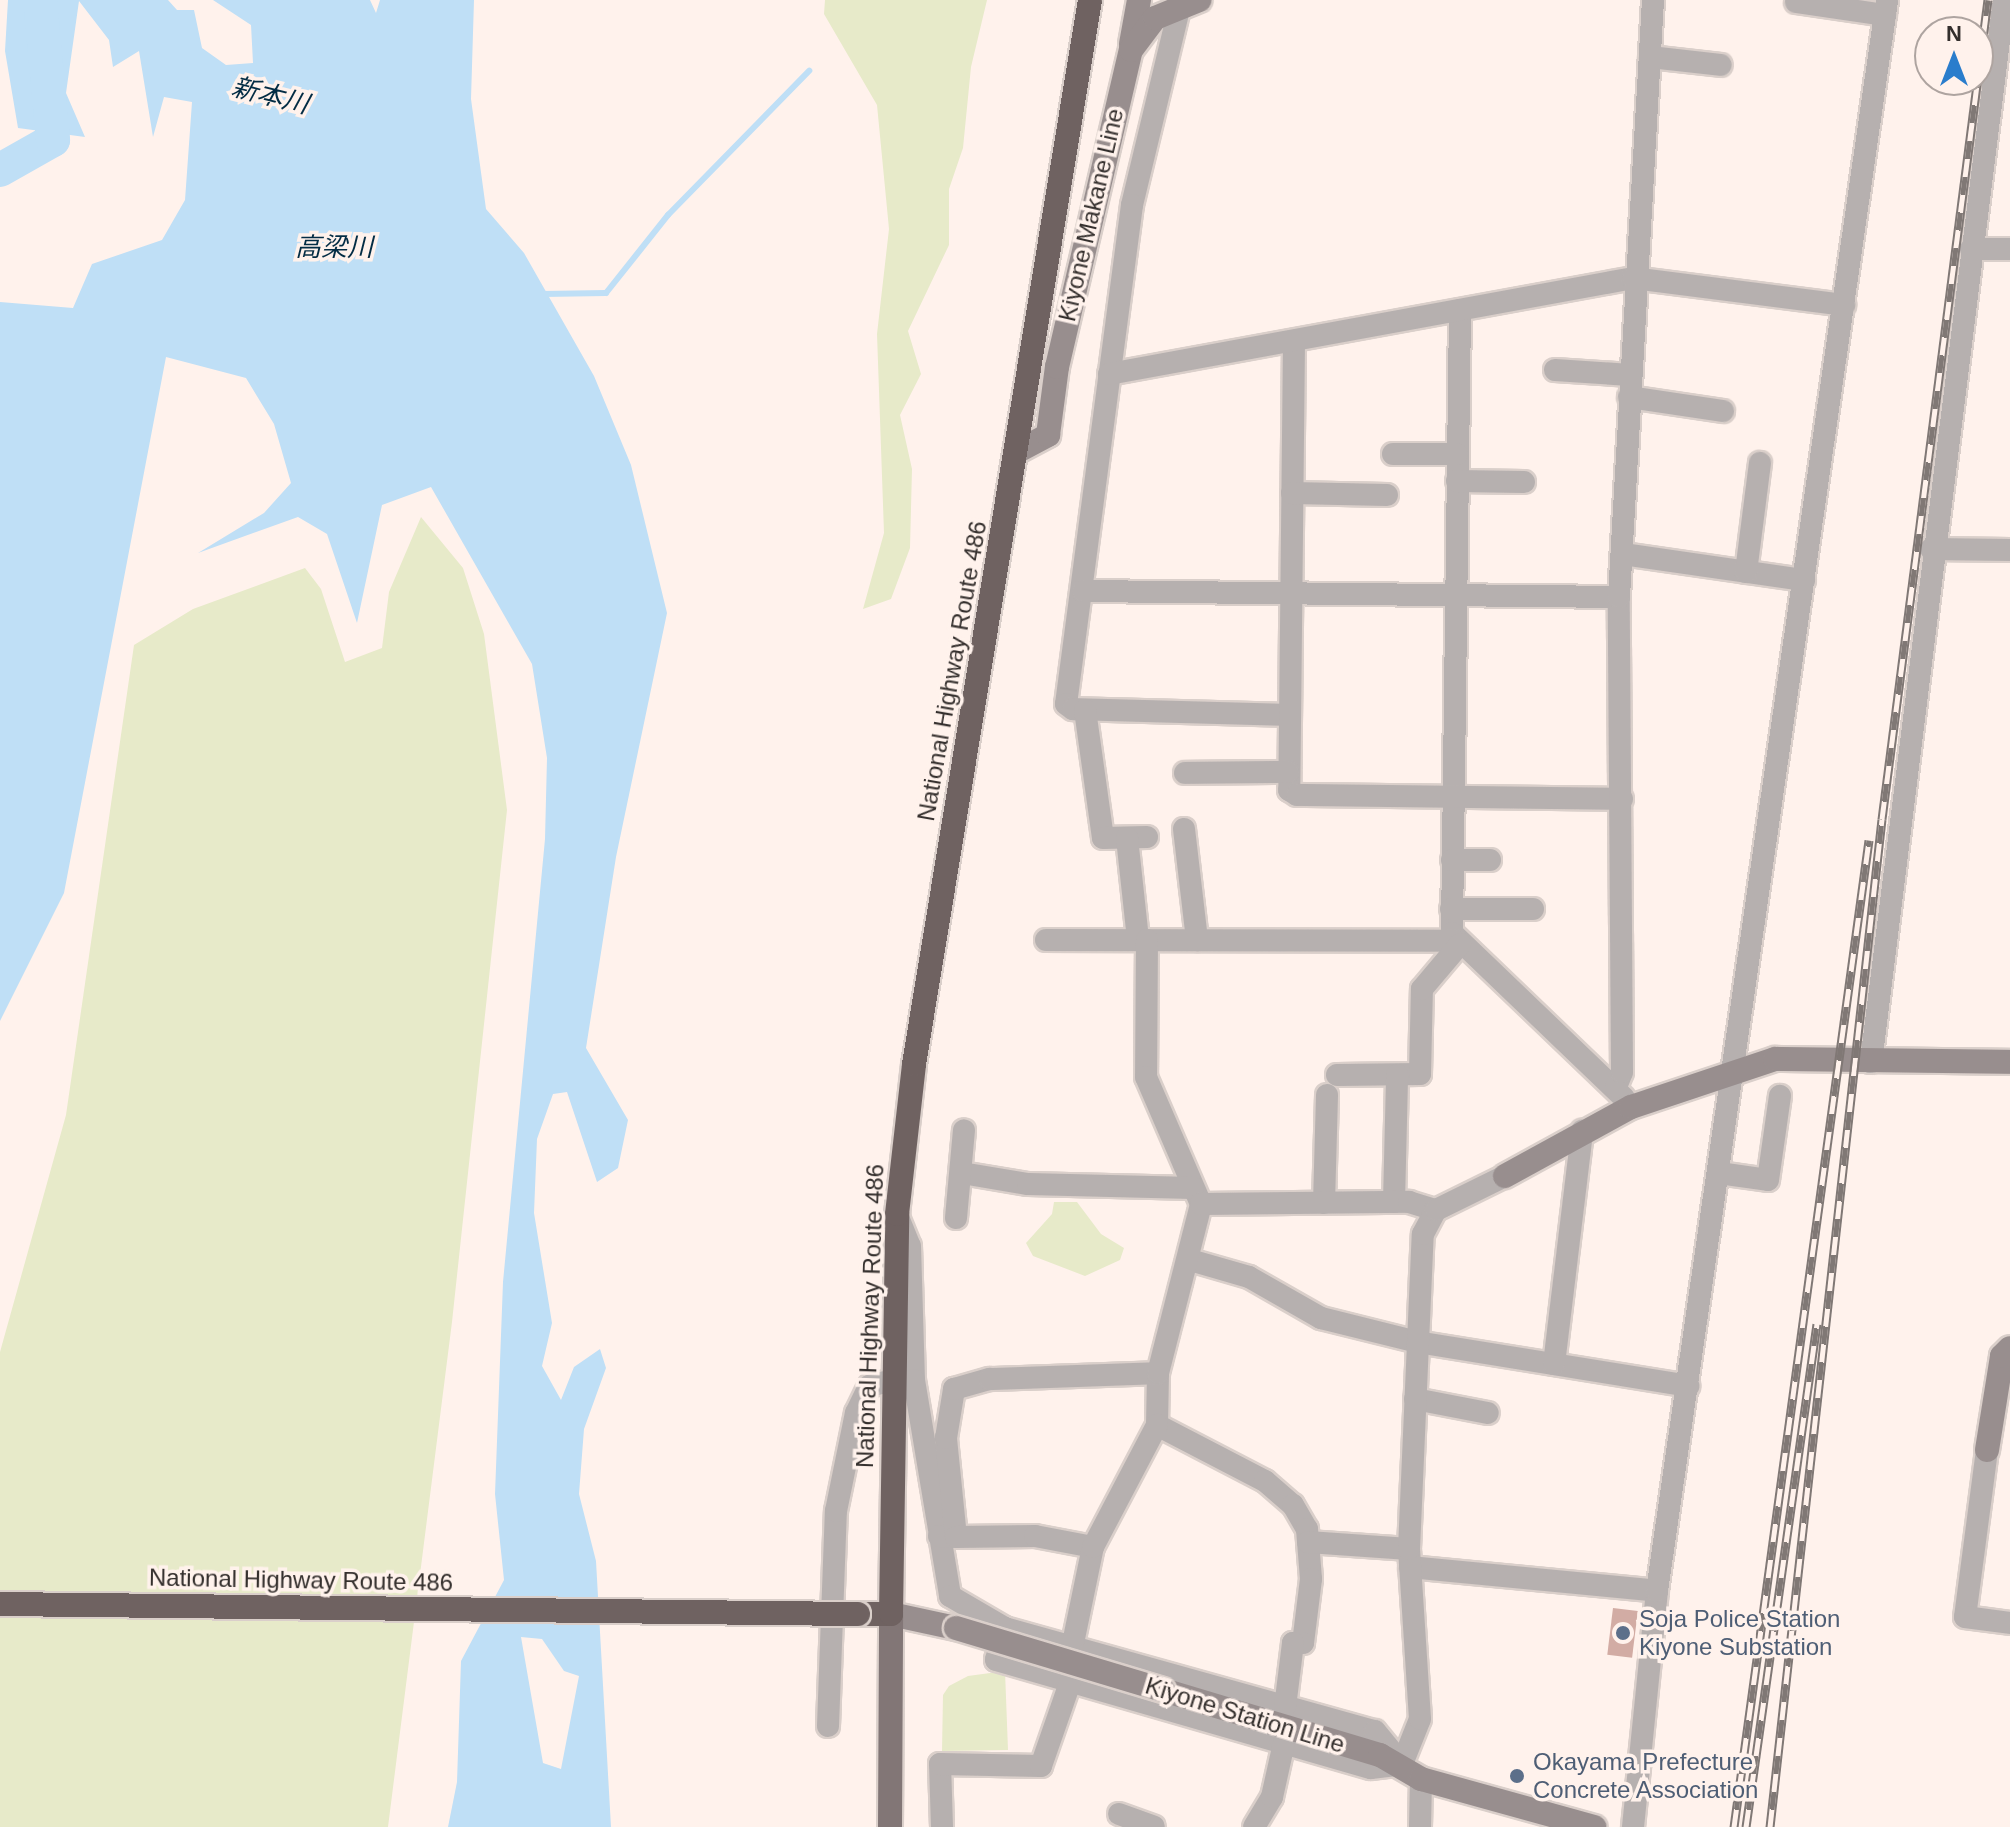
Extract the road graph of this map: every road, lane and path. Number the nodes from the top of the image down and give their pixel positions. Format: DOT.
graph roads {
  1 [pos="1090,0"];
  2 [pos="1139,0"];
  3 [pos="1653,0"];
  4 [pos="2004,0"];
  5 [pos="1193,1"];
  6 [pos="1796,2"];
  7 [pos="1886,8"];
  8 [pos="1131,50"];
  9 [pos="1650,57"];
  10 [pos="1721,65"];
  11 [pos="1971,249"];
  12 [pos="2010,249"];
  13 [pos="1633,278"];
  14 [pos="1844,305"];
  15 [pos="1460,310"];
  16 [pos="1294,341"];
  17 [pos="1555,370"];
  18 [pos="1109,374"];
  19 [pos="1629,386"];
  20 [pos="1723,411"];
  21 [pos="1020,450"];
  22 [pos="1393,454"];
  23 [pos="1457,454"];
  24 [pos="1760,463"];
  25 [pos="1457,481"];
  26 [pos="1524,482"];
  27 [pos="1292,493"];
  28 [pos="1387,495"];
  29 [pos="1931,549"];
  30 [pos="2010,550"];
  31 [pos="1623,554"];
  32 [pos="1746,572"];
  33 [pos="1804,580"];
  34 [pos="1083,591"];
  35 [pos="1291,592"];
  36 [pos="1456,595"];
  37 [pos="1619,597"];
  38 [pos="1085,710"];
  39 [pos="1289,715"];
  40 [pos="1288,772"];
  41 [pos="1185,773"];
  42 [pos="1452,796"];
  43 [pos="1622,799"];
  44 [pos="1184,829"];
  45 [pos="1452,860"];
  46 [pos="1490,860"];
  47 [pos="1451,909"];
  48 [pos="1533,909"];
  49 [pos="1046,940"];
  50 [pos="1142,940"];
  51 [pos="1197,940"];
  52 [pos="1458,943"];
  53 [pos="1871,1062"];
  54 [pos="2010,1062"];
  55 [pos="1734,1071"];
  56 [pos="1397,1075"];
  57 [pos="1616,1087"];
  58 [pos="1780,1096"];
  59 [pos="1631,1107"];
  60 [pos="964,1130"];
  61 [pos="1582,1131"];
  62 [pos="962,1173"];
  63 [pos="1719,1173"];
  64 [pos="1505,1176"];
  65 [pos="1197,1196"];
  66 [pos="1394,1202"];
  67 [pos="1324,1203"];
  68 [pos="1436,1210"];
  69 [pos="897,1214"];
  70 [pos="956,1218"];
  71 [pos="1190,1260"];
  72 [pos="1417,1342"];
  73 [pos="2010,1348"];
  74 [pos="1554,1364"];
  75 [pos="1158,1373"];
  76 [pos="893,1380"];
  77 [pos="1688,1386"];
  78 [pos="1415,1399"];
  79 [pos="1488,1413"];
  80 [pos="1157,1425"];
  81 [pos="1987,1450"];
  82 [pos="948,1537"];
  83 [pos="1308,1542"];
  84 [pos="1093,1547"];
  85 [pos="1410,1558"];
  86 [pos="1657,1591"];
  87 [pos="0,1604"];
  88 [pos="891,1614"];
  89 [pos="2010,1623"];
  90 [pos="1005,1628"];
  91 [pos="1072,1648"];
  92 [pos="1071,1680"];
  93 [pos="1285,1707"];
  94 [pos="828,1726"];
  95 [pos="1284,1743"];
  96 [pos="1402,1764"];
  97 [pos="1421,1779"];
  98 [pos="1119,1814"];
  99 [pos="890,1827"];
  100 [pos="942,1827"];
  101 [pos="1154,1827"];
  102 [pos="1254,1827"];
  103 [pos="1420,1827"];
  104 [pos="1594,1827"];
  105 [pos="1633,1827"];
  1 -- 21 [label="highway, National Highway Route 486"];
  2 -- 8 [label="main road"];
  3 -- 9 [label="street"];
  4 -- 11 [label="street"];
  5 -- 8 [label="main road, Kiyone Makane Line"];
  5 -- 18 [label="street"];
  6 -- 7 [label="street"];
  7 -- 14 [label="street"];
  8 -- 21 [label="main road, Kiyone Makane Line"];
  9 -- 10 [label="street"];
  9 -- 13 [label="street"];
  11 -- 12 [label="street"];
  11 -- 29 [label="street"];
  13 -- 14 [label="street"];
  13 -- 15 [label="street"];
  13 -- 19 [label="street"];
  14 -- 33 [label="street"];
  15 -- 16 [label="street"];
  15 -- 23 [label="street"];
  16 -- 18 [label="street"];
  16 -- 27 [label="street"];
  17 -- 19 [label="street"];
  18 -- 34 [label="street"];
  19 -- 20 [label="street"];
  19 -- 31 [label="street"];
  21 -- 69 [label="highway, National Highway Route 486"];
  22 -- 23 [label="street"];
  23 -- 25 [label="street"];
  24 -- 32 [label="street"];
  25 -- 26 [label="street"];
  25 -- 36 [label="street"];
  27 -- 28 [label="street"];
  27 -- 35 [label="street"];
  29 -- 30 [label="street"];
  29 -- 53 [label="street"];
  31 -- 32 [label="street"];
  31 -- 37 [label="street"];
  32 -- 33 [label="street"];
  33 -- 55 [label="street"];
  34 -- 35 [label="street"];
  34 -- 38 [label="street"];
  35 -- 36 [label="street"];
  35 -- 39 [label="street"];
  36 -- 37 [label="street"];
  36 -- 42 [label="street"];
  37 -- 43 [label="street"];
  38 -- 39 [label="street"];
  38 -- 50 [label="street"];
  39 -- 40 [label="street"];
  40 -- 41 [label="street"];
  40 -- 42 [label="street"];
  42 -- 43 [label="street"];
  42 -- 45 [label="street"];
  43 -- 57 [label="street"];
  44 -- 51 [label="street"];
  45 -- 46 [label="street"];
  45 -- 47 [label="street"];
  47 -- 48 [label="street"];
  47 -- 52 [label="street"];
  49 -- 50 [label="street"];
  50 -- 51 [label="street"];
  50 -- 65 [label="street"];
  51 -- 52 [label="street"];
  52 -- 56 [label="street"];
  52 -- 57 [label="street"];
  53 -- 54 [label="main road"];
  53 -- 55 [label="main road"];
  55 -- 59 [label="main road"];
  55 -- 63 [label="street"];
  56 -- 66 [label="street"];
  56 -- 67 [label="street"];
  57 -- 59 [label="street"];
  58 -- 63 [label="street"];
  59 -- 61 [label="main road"];
  60 -- 62 [label="street"];
  61 -- 64 [label="main road"];
  61 -- 74 [label="street"];
  62 -- 65 [label="street"];
  62 -- 70 [label="street"];
  63 -- 77 [label="street"];
  64 -- 68 [label="street"];
  65 -- 67 [label="street"];
  65 -- 71 [label="street"];
  66 -- 67 [label="street"];
  66 -- 68 [label="street"];
  68 -- 72 [label="street"];
  69 -- 76 [label="highway, National Highway Route 486"];
  69 -- 82 [label="street"];
  71 -- 72 [label="street"];
  71 -- 75 [label="street"];
  72 -- 74 [label="street"];
  72 -- 78 [label="street"];
  73 -- 81 [label="main road"];
  74 -- 77 [label="street"];
  75 -- 80 [label="street"];
  75 -- 82 [label="street"];
  76 -- 88 [label="highway, National Highway Route 486"];
  76 -- 94 [label="street"];
  77 -- 86 [label="street"];
  78 -- 79 [label="street"];
  78 -- 85 [label="street"];
  80 -- 83 [label="street"];
  80 -- 84 [label="street"];
  81 -- 89 [label="street"];
  82 -- 84 [label="street"];
  82 -- 90 [label="street"];
  83 -- 85 [label="street"];
  83 -- 93 [label="street"];
  84 -- 91 [label="street"];
  85 -- 86 [label="street"];
  85 -- 96 [label="street"];
  86 -- 105 [label="street"];
  87 -- 88 [label="highway, National Highway Route 486, bridge"];
  88 -- 96 [label="main road, Kiyone Station Line, bridge"];
  88 -- 99 [label="main road"];
  90 -- 91 [label="street"];
  90 -- 92 [label="street"];
  91 -- 93 [label="street"];
  92 -- 95 [label="street"];
  92 -- 100 [label="street"];
  93 -- 96 [label="street"];
  95 -- 96 [label="street"];
  95 -- 102 [label="street"];
  96 -- 97 [label="main road, Kiyone Station Line"];
  97 -- 103 [label="street"];
  97 -- 104 [label="main road, Kiyone Station Line"];
  98 -- 101 [label="street"];
}
